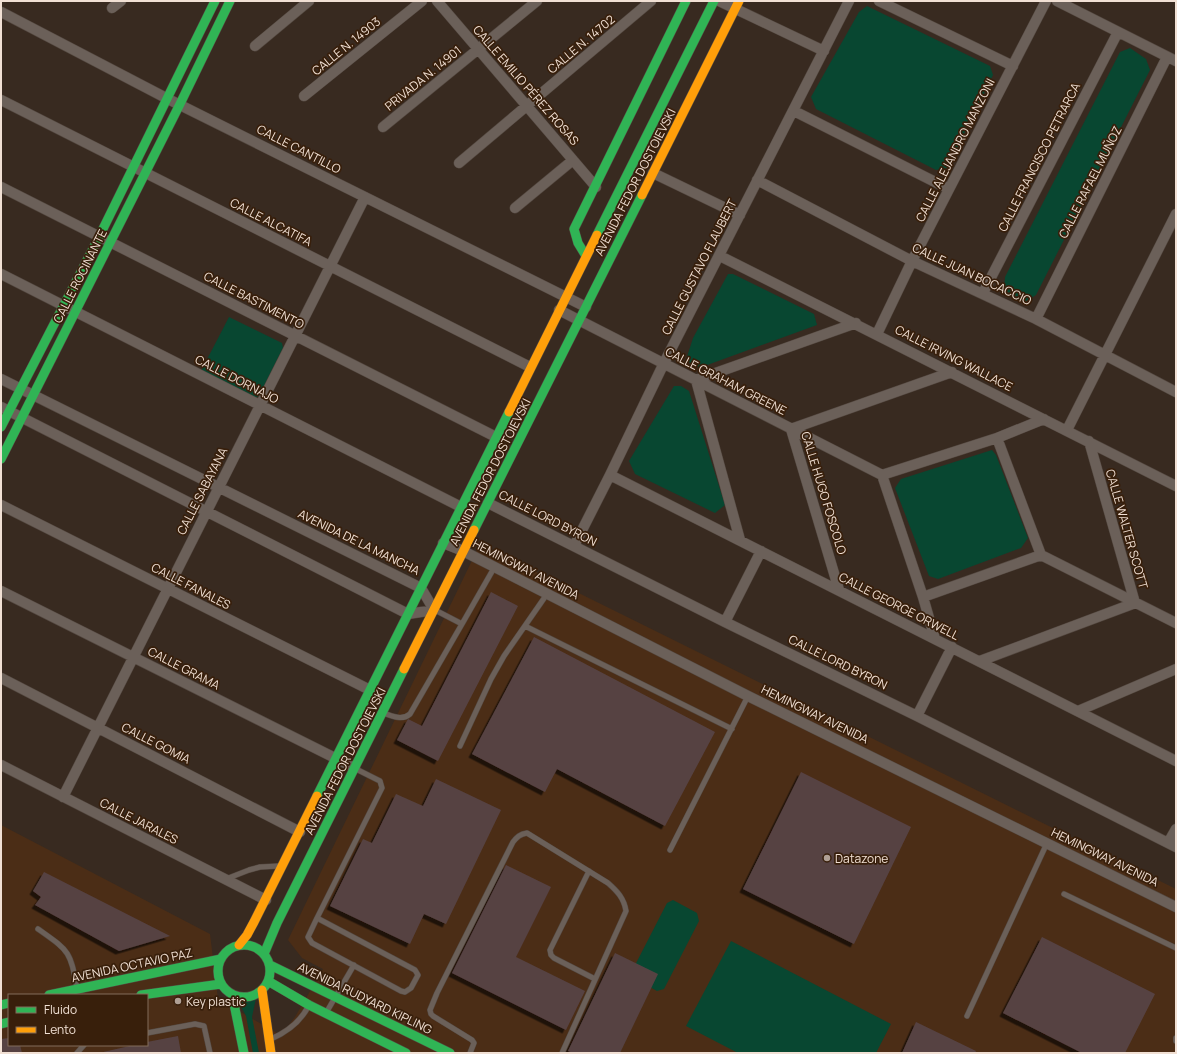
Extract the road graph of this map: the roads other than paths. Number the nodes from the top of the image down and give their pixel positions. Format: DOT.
graph roads {
  1 [pos="121,1"];
  2 [pos="215,1"];
  3 [pos="230,1"];
  4 [pos="309,1"];
  5 [pos="422,1"];
  6 [pos="437,1"];
  7 [pos="538,1"];
  8 [pos="651,1"];
  9 [pos="686,1"];
  10 [pos="714,1"];
  11 [pos="719,1"];
  12 [pos="849,1"];
  13 [pos="879,1"];
  14 [pos="1046,1"];
  15 [pos="1057,1"];
  16 [pos="737,5"];
  17 [pos="112,8"];
  18 [pos="1,12"];
  19 [pos="1118,32"];
  20 [pos="255,46"];
  21 [pos="478,50"];
  22 [pos="824,51"];
  23 [pos="1172,59"];
  24 [pos="1013,66"];
  25 [pos="304,96"];
  26 [pos="168,99"];
  27 [pos="1,100"];
  28 [pos="180,104"];
  29 [pos="527,106"];
  30 [pos="794,110"];
  31 [pos="384,127"];
  32 [pos="573,160"];
  33 [pos="459,163"];
  34 [pos="133,167"];
  35 [pos="145,173"];
  36 [pos="653,173"];
  37 [pos="757,180"];
  38 [pos="1,187"];
  39 [pos="596,187"];
  40 [pos="949,190"];
  41 [pos="365,197"];
  42 [pos="515,208"];
  43 [pos="1176,214"];
  44 [pos="740,215"];
  45 [pos="99,237"];
  46 [pos="110,242"];
  47 [pos="586,256"];
  48 [pos="720,256"];
  49 [pos="912,261"];
  50 [pos="330,266"];
  51 [pos="1,274"];
  52 [pos="983,293"];
  53 [pos="565,297"];
  54 [pos="62,305"];
  55 [pos="586,307"];
  56 [pos="559,310"];
  57 [pos="75,312"];
  58 [pos="1036,319"];
  59 [pos="579,320"];
  60 [pos="856,323"];
  61 [pos="877,334"];
  62 [pos="295,336"];
  63 [pos="1104,356"];
  64 [pos="664,363"];
  65 [pos="530,367"];
  66 [pos="952,372"];
  67 [pos="1,379"];
  68 [pos="696,380"];
  69 [pos="21,389"];
  70 [pos="1175,390"];
  71 [pos="33,395"];
  72 [pos="260,405"];
  73 [pos="5,408"];
  74 [pos="22,417"];
  75 [pos="1044,418"];
  76 [pos="1,426"];
  77 [pos="791,429"];
  78 [pos="1067,430"];
  79 [pos="496,437"];
  80 [pos="998,438"];
  81 [pos="1089,441"];
  82 [pos="1,459"];
  83 [pos="610,475"];
  84 [pos="882,475"];
  85 [pos="1176,486"];
  86 [pos="219,487"];
  87 [pos="488,503"];
  88 [pos="1,506"];
  89 [pos="461,507"];
  90 [pos="206,512"];
  91 [pos="740,540"];
  92 [pos="443,543"];
  93 [pos="574,546"];
  94 [pos="463,551"];
  95 [pos="761,551"];
  96 [pos="1042,555"];
  97 [pos="494,568"];
  98 [pos="421,588"];
  99 [pos="168,589"];
  100 [pos="839,590"];
  101 [pos="1,591"];
  102 [pos="547,594"];
  103 [pos="923,597"];
  104 [pos="1135,603"];
  105 [pos="434,610"];
  106 [pos="408,614"];
  107 [pos="725,622"];
  108 [pos="1176,622"];
  109 [pos="462,624"];
  110 [pos="525,626"];
  111 [pos="935,639"];
  112 [pos="952,647"];
  113 [pos="133,657"];
  114 [pos="980,661"];
  115 [pos="1176,669"];
  116 [pos="1,678"];
  117 [pos="370,690"];
  118 [pos="748,696"];
  119 [pos="1078,711"];
  120 [pos="382,713"];
  121 [pos="917,716"];
  122 [pos="98,728"];
  123 [pos="732,729"];
  124 [pos="460,746"];
  125 [pos="1176,752"];
  126 [pos="1165,755"];
  127 [pos="336,759"];
  128 [pos="1176,761"];
  129 [pos="1,765"];
  130 [pos="355,768"];
  131 [pos="63,797"];
  132 [pos="1176,828"];
  133 [pos="300,832"];
  134 [pos="1047,843"];
  135 [pos="1172,845"];
  136 [pos="670,850"];
  137 [pos="282,866"];
  138 [pos="589,871"];
  139 [pos="226,879"];
  140 [pos="1064,894"];
  141 [pos="266,900"];
  142 [pos="1176,907"];
  143 [pos="317,918"];
  144 [pos="38,929"];
  145 [pos="239,945"];
  146 [pos="1176,948"];
  147 [pos="264,954"];
  148 [pos="221,959"];
  149 [pos="270,965"];
  150 [pos="354,965"];
  151 [pos="595,980"];
  152 [pos="268,981"];
  153 [pos="221,984"];
  154 [pos="78,989"];
  155 [pos="262,990"];
  156 [pos="54,994"];
  157 [pos="147,994"];
  158 [pos="232,994"];
  159 [pos="334,997"];
  160 [pos="309,1005"];
  161 [pos="326,1013"];
  162 [pos="966,1016"];
  163 [pos="148,1033"];
  164 [pos="268,1040"];
  165 [pos="210,1053"];
  166 [pos="244,1053"];
  167 [pos="271,1053"];
  168 [pos="406,1053"];
  169 [pos="450,1053"];
  170 [pos="470,1053"];
  171 [pos="562,1053"];
  1 -- 17 [label="street"];
  2 -- 26 [label="main road, CALLE ROCINANTE"];
  3 -- 28 [label="main road, CALLE ROCINANTE"];
  4 -- 20 [label="street"];
  5 -- 25 [label="street, CALLE N. 14903"];
  6 -- 21 [label="street, CALLE EMILIO PÉREZ ROSAS"];
  7 -- 21 [label="street, PRIVADA N. 14901"];
  8 -- 29 [label="street, CALLE N. 14702"];
  9 -- 39 [label="main road"];
  10 -- 47 [label="main road, AVENIDA FEDOR DOSTOIEVSKI"];
  11 -- 16 [label="street"];
  12 -- 22 [label="street, CALLE GUSTAVO FLAUBERT"];
  13 -- 24 [label="street"];
  14 -- 24 [label="street, CALLE ALEJANDRO MANZONI"];
  15 -- 19 [label="street"];
  16 -- 22 [label="street"];
  16 -- 36 [label="main road, AVENIDA FEDOR DOSTOIEVSKI"];
  18 -- 26 [label="street, CALLE CANTILLO"];
  19 -- 23 [label="street"];
  19 -- 52 [label="street, CALLE FRANCISCO PETRARCA"];
  21 -- 29 [label="street, CALLE EMILIO PÉREZ ROSAS"];
  21 -- 31 [label="street, PRIVADA N. 14901"];
  22 -- 30 [label="street, CALLE GUSTAVO FLAUBERT"];
  23 -- 58 [label="street, CALLE RAFAEL MUÑOZ"];
  24 -- 40 [label="street, CALLE ALEJANDRO MANZONI"];
  26 -- 28 [label="street, CALLE CANTILLO"];
  26 -- 34 [label="main road, CALLE ROCINANTE"];
  27 -- 34 [label="street, CALLE ALCATIFA"];
  28 -- 35 [label="main road, CALLE ROCINANTE"];
  28 -- 41 [label="street, CALLE CANTILLO"];
  29 -- 32 [label="street, CALLE EMILIO PÉREZ ROSAS"];
  29 -- 33 [label="street, CALLE N. 14702"];
  30 -- 37 [label="street, CALLE GUSTAVO FLAUBERT"];
  30 -- 40 [label="street"];
  32 -- 39 [label="street, CALLE EMILIO PÉREZ ROSAS"];
  32 -- 42 [label="street"];
  34 -- 35 [label="street, CALLE ALCATIFA"];
  34 -- 45 [label="main road, CALLE ROCINANTE"];
  35 -- 46 [label="main road, CALLE ROCINANTE"];
  35 -- 50 [label="street, CALLE ALCATIFA"];
  36 -- 44 [label="street"];
  36 -- 55 [label="main road, AVENIDA FEDOR DOSTOIEVSKI"];
  37 -- 44 [label="street, CALLE GUSTAVO FLAUBERT"];
  37 -- 49 [label="street, CALLE JUAN BOCACCIO"];
  38 -- 45 [label="street, CALLE BASTIMENTO"];
  39 -- 47 [label="main road"];
  40 -- 49 [label="street, CALLE ALEJANDRO MANZONI"];
  41 -- 50 [label="street, CALLE SABAYANA"];
  41 -- 53 [label="street, CALLE CANTILLO"];
  43 -- 63 [label="street"];
  44 -- 48 [label="street, CALLE GUSTAVO FLAUBERT"];
  45 -- 46 [label="street, CALLE BASTIMENTO"];
  45 -- 54 [label="main road, CALLE ROCINANTE"];
  46 -- 57 [label="main road, CALLE ROCINANTE"];
  46 -- 62 [label="street, CALLE BASTIMENTO"];
  47 -- 53 [label="main road, AVENIDA FEDOR DOSTOIEVSKI"];
  48 -- 60 [label="street, CALLE IRVING WALLACE"];
  48 -- 64 [label="street, CALLE GUSTAVO FLAUBERT"];
  49 -- 52 [label="street, CALLE JUAN BOCACCIO"];
  49 -- 61 [label="street, CALLE ALEJANDRO MANZONI"];
  50 -- 62 [label="street, CALLE SABAYANA"];
  50 -- 65 [label="street, CALLE ALCATIFA"];
  51 -- 54 [label="street, CALLE DORNAJO"];
  52 -- 58 [label="street, CALLE JUAN BOCACCIO"];
  53 -- 55 [label="street, CALLE CANTILLO"];
  53 -- 56 [label="main road, AVENIDA FEDOR DOSTOIEVSKI"];
  54 -- 57 [label="street, CALLE DORNAJO"];
  54 -- 69 [label="main road, CALLE ROCINANTE"];
  55 -- 59 [label="main road, AVENIDA FEDOR DOSTOIEVSKI"];
  56 -- 59 [label="street, CALLE GRAHAM GREENE"];
  56 -- 65 [label="main road, AVENIDA FEDOR DOSTOIEVSKI"];
  57 -- 71 [label="main road, CALLE ROCINANTE"];
  57 -- 72 [label="street, CALLE DORNAJO"];
  58 -- 63 [label="street, CALLE JUAN BOCACCIO"];
  59 -- 64 [label="street, CALLE GRAHAM GREENE"];
  59 -- 87 [label="main road, AVENIDA FEDOR DOSTOIEVSKI"];
  60 -- 61 [label="street, CALLE IRVING WALLACE"];
  60 -- 68 [label="street"];
  61 -- 66 [label="street, CALLE IRVING WALLACE"];
  62 -- 72 [label="street, CALLE SABAYANA"];
  62 -- 79 [label="street, CALLE BASTIMENTO"];
  63 -- 70 [label="street, CALLE JUAN BOCACCIO"];
  63 -- 78 [label="street"];
  64 -- 68 [label="street, CALLE GRAHAM GREENE"];
  64 -- 83 [label="street, CALLE GUSTAVO FLAUBERT"];
  65 -- 79 [label="main road, AVENIDA FEDOR DOSTOIEVSKI"];
  66 -- 75 [label="street, CALLE IRVING WALLACE"];
  66 -- 77 [label="street, CALLE HUGO FOSCOLO"];
  67 -- 69 [label="street, AVENIDA DE LA MANCHA"];
  68 -- 77 [label="street, CALLE GRAHAM GREENE"];
  68 -- 91 [label="street"];
  69 -- 71 [label="street, AVENIDA DE LA MANCHA"];
  69 -- 73 [label="main road, CALLE ROCINANTE"];
  71 -- 74 [label="main road, CALLE ROCINANTE"];
  71 -- 86 [label="street, AVENIDA DE LA MANCHA"];
  72 -- 86 [label="street, CALLE SABAYANA"];
  72 -- 89 [label="street, CALLE DORNAJO"];
  73 -- 74 [label="street"];
  73 -- 76 [label="main road, CALLE ROCINANTE"];
  74 -- 82 [label="main road, CALLE ROCINANTE"];
  74 -- 90 [label="street"];
  75 -- 78 [label="street, CALLE IRVING WALLACE"];
  75 -- 80 [label="street"];
  77 -- 84 [label="street, CALLE GRAHAM GREENE"];
  77 -- 100 [label="street, CALLE HUGO FOSCOLO"];
  78 -- 81 [label="street, CALLE IRVING WALLACE"];
  79 -- 89 [label="main road, AVENIDA FEDOR DOSTOIEVSKI"];
  80 -- 84 [label="street"];
  80 -- 96 [label="street"];
  81 -- 85 [label="street, CALLE IRVING WALLACE"];
  81 -- 104 [label="street, CALLE WALTER SCOTT"];
  83 -- 91 [label="street, CALLE GEORGE ORWELL"];
  83 -- 93 [label="street, CALLE GUSTAVO FLAUBERT"];
  84 -- 103 [label="street"];
  86 -- 90 [label="street, CALLE SABAYANA"];
  86 -- 98 [label="street, AVENIDA DE LA MANCHA"];
  87 -- 93 [label="street, CALLE LORD BYRON"];
  87 -- 94 [label="main road, AVENIDA FEDOR DOSTOIEVSKI"];
  88 -- 99 [label="street, CALLE FANALES"];
  89 -- 92 [label="main road, AVENIDA FEDOR DOSTOIEVSKI"];
  90 -- 99 [label="street, CALLE SABAYANA"];
  90 -- 106 [label="street"];
  91 -- 95 [label="street, CALLE GEORGE ORWELL"];
  92 -- 94 [label="street, HEMINGWAY AVENIDA"];
  92 -- 98 [label="main road, AVENIDA FEDOR DOSTOIEVSKI"];
  93 -- 107 [label="street, CALLE LORD BYRON"];
  94 -- 97 [label="street, HEMINGWAY AVENIDA"];
  94 -- 105 [label="main road, AVENIDA FEDOR DOSTOIEVSKI"];
  95 -- 100 [label="street, CALLE GEORGE ORWELL"];
  95 -- 107 [label="street"];
  96 -- 103 [label="street"];
  96 -- 104 [label="street"];
  97 -- 102 [label="street, HEMINGWAY AVENIDA"];
  97 -- 109 [label="lane"];
  98 -- 105 [label="street, AVENIDA DE LA MANCHA"];
  98 -- 106 [label="main road, AVENIDA FEDOR DOSTOIEVSKI"];
  99 -- 113 [label="street, CALLE SABAYANA"];
  99 -- 117 [label="street, CALLE FANALES"];
  100 -- 111 [label="street, CALLE GEORGE ORWELL"];
  101 -- 113 [label="street, CALLE GRAMA"];
  102 -- 110 [label="lane"];
  102 -- 118 [label="street, HEMINGWAY AVENIDA"];
  103 -- 111 [label="street"];
  104 -- 108 [label="street"];
  104 -- 114 [label="street, CALLE WALTER SCOTT"];
  105 -- 106 [label="street"];
  105 -- 109 [label="lane"];
  105 -- 120 [label="main road, AVENIDA FEDOR DOSTOIEVSKI"];
  106 -- 117 [label="main road, AVENIDA FEDOR DOSTOIEVSKI"];
  107 -- 121 [label="street, CALLE LORD BYRON"];
  109 -- 120 [label="lane"];
  110 -- 123 [label="lane"];
  110 -- 124 [label="lane"];
  111 -- 112 [label="street, CALLE GEORGE ORWELL"];
  112 -- 114 [label="street, CALLE GEORGE ORWELL"];
  112 -- 121 [label="street"];
  113 -- 122 [label="street, CALLE SABAYANA"];
  113 -- 127 [label="street, CALLE GRAMA"];
  114 -- 119 [label="street, CALLE GEORGE ORWELL"];
  115 -- 119 [label="street"];
  116 -- 122 [label="street, CALLE GOMIA"];
  117 -- 127 [label="main road, AVENIDA FEDOR DOSTOIEVSKI"];
  118 -- 123 [label="lane"];
  118 -- 134 [label="street, HEMINGWAY AVENIDA"];
  119 -- 126 [label="street, CALLE GEORGE ORWELL"];
  120 -- 130 [label="main road, AVENIDA FEDOR DOSTOIEVSKI"];
  121 -- 135 [label="street, CALLE LORD BYRON"];
  122 -- 131 [label="street, CALLE SABAYANA"];
  122 -- 133 [label="street, CALLE GOMIA"];
  123 -- 136 [label="lane"];
  125 -- 126 [label="street"];
  126 -- 128 [label="street, CALLE GEORGE ORWELL"];
  127 -- 130 [label="street, CALLE GRAMA"];
  127 -- 133 [label="main road, AVENIDA FEDOR DOSTOIEVSKI"];
  129 -- 131 [label="street, CALLE JARALES"];
  130 -- 143 [label="lane"];
  130 -- 147 [label="main road, AVENIDA FEDOR DOSTOIEVSKI"];
  131 -- 139 [label="street, CALLE JARALES"];
  132 -- 135 [label="street"];
  133 -- 137 [label="main road, AVENIDA FEDOR DOSTOIEVSKI"];
  134 -- 142 [label="street, HEMINGWAY AVENIDA"];
  134 -- 162 [label="lane"];
  137 -- 139 [label="lane"];
  137 -- 141 [label="main road, AVENIDA FEDOR DOSTOIEVSKI"];
  138 -- 151 [label="lane"];
  138 -- 151 [label="lane"];
  138 -- 170 [label="lane"];
  139 -- 141 [label="street, CALLE JARALES"];
  140 -- 146 [label="lane"];
  141 -- 145 [label="main road, AVENIDA FEDOR DOSTOIEVSKI"];
  143 -- 150 [label="lane"];
  143 -- 150 [label="lane"];
  144 -- 154 [label="lane"];
  145 -- 147 [label="main road"];
  145 -- 148 [label="main road"];
  147 -- 149 [label="main road"];
  148 -- 153 [label="main road"];
  148 -- 154 [label="main road, AVENIDA OCTAVIO PAZ"];
  149 -- 152 [label="main road"];
  149 -- 159 [label="main road, AVENIDA RUDYARD KIPLING"];
  150 -- 159 [label="lane"];
  151 -- 171 [label="lane"];
  152 -- 155 [label="main road"];
  152 -- 160 [label="main road"];
  153 -- 157 [label="main road"];
  153 -- 158 [label="main road"];
  154 -- 156 [label="main road, AVENIDA OCTAVIO PAZ"];
  155 -- 158 [label="main road"];
  155 -- 164 [label="main road"];
  158 -- 166 [label="main road"];
  159 -- 161 [label="lane"];
  159 -- 169 [label="main road, AVENIDA RUDYARD KIPLING"];
  160 -- 161 [label="main road"];
  160 -- 164 [label="lane"];
  161 -- 168 [label="main road"];
  163 -- 165 [label="lane"];
  164 -- 167 [label="main road"];
}
